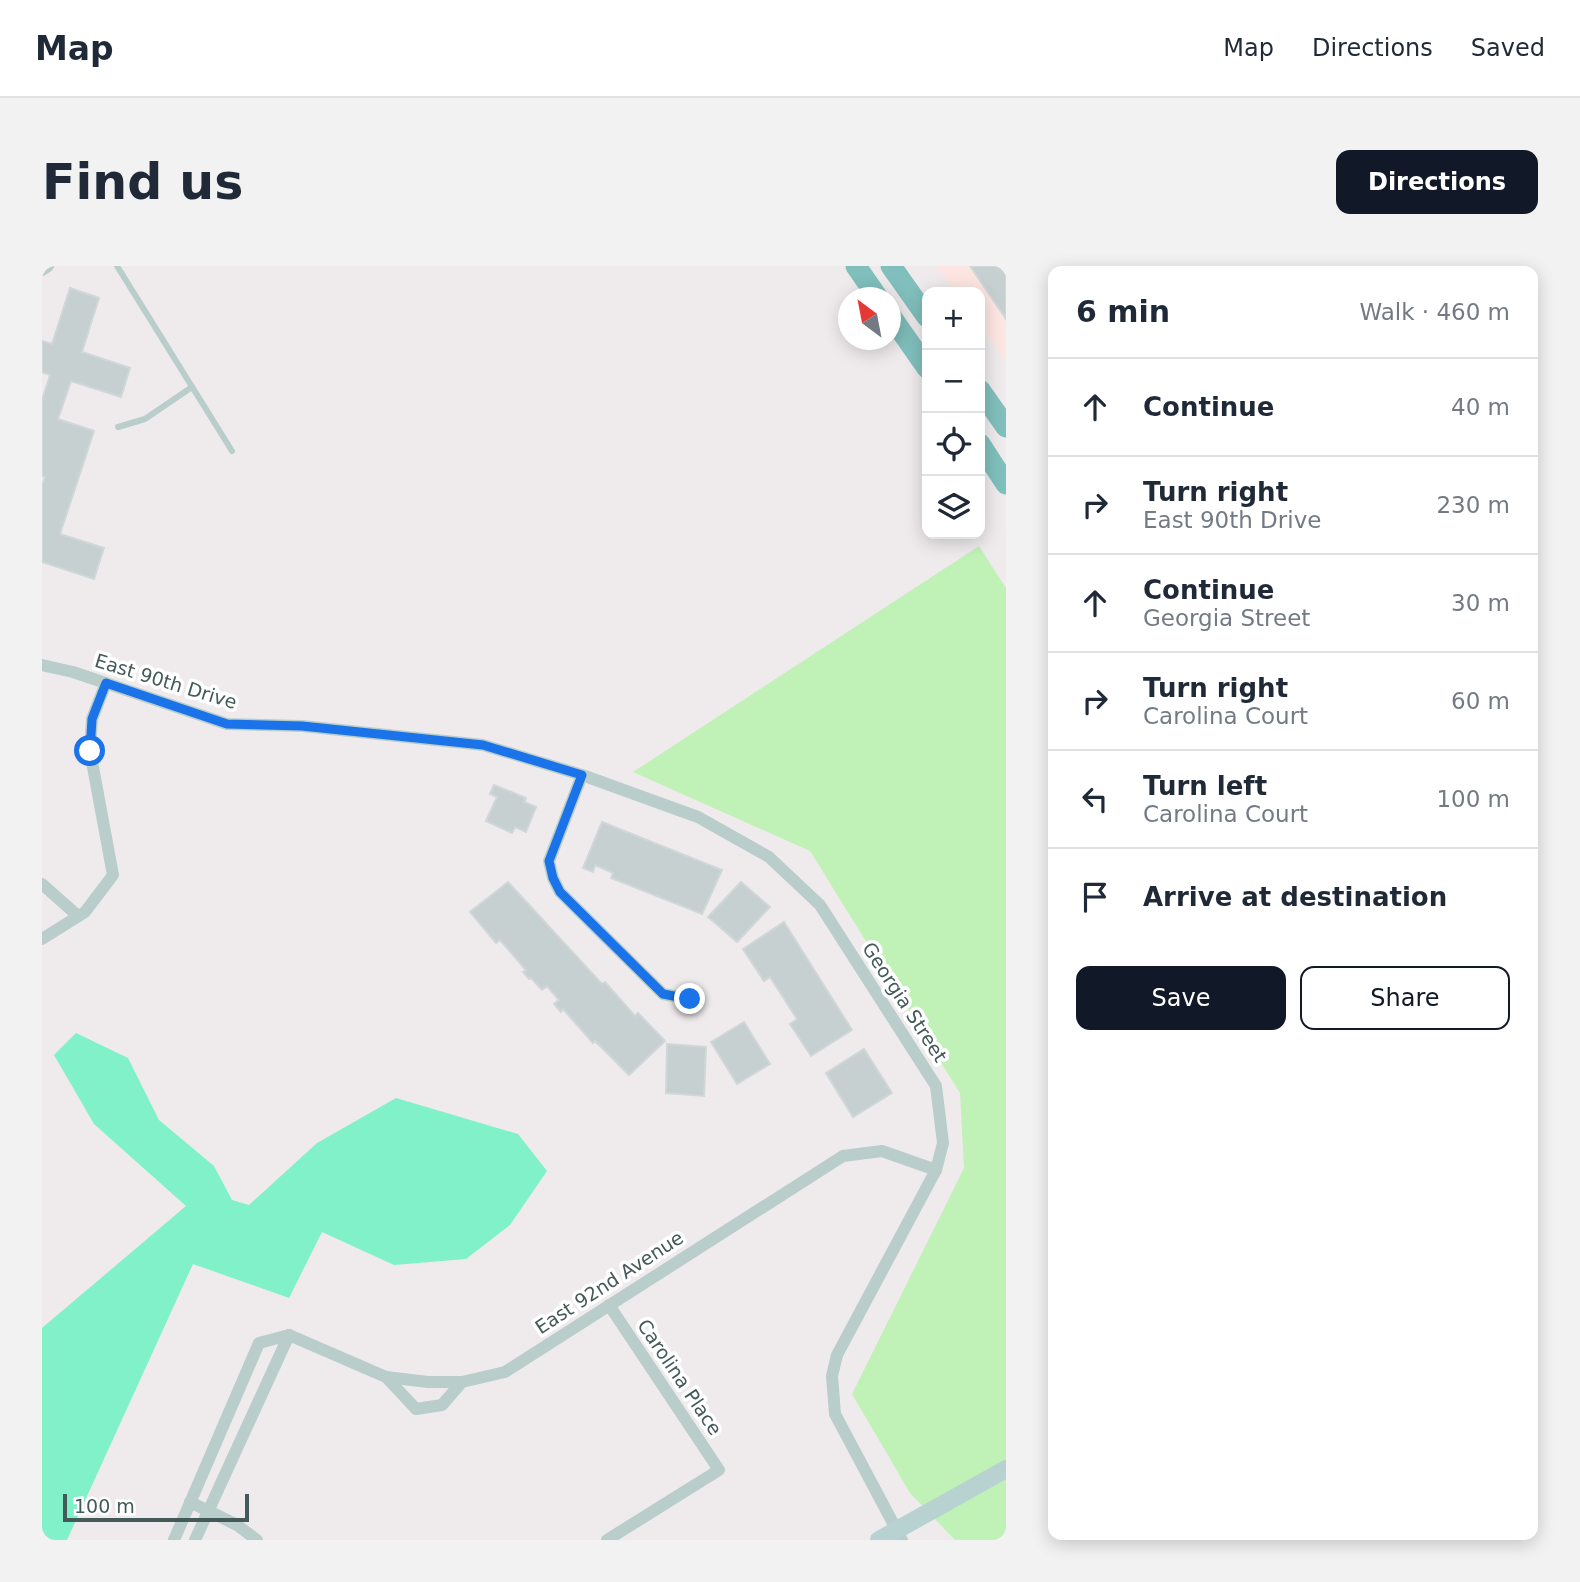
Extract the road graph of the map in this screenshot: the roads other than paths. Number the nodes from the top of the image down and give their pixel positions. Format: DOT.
graph roads {
  1 [pos="48,266"];
  2 [pos="117,266"];
  3 [pos="856,266"];
  4 [pos="891,266"];
  5 [pos="42,270"];
  6 [pos="870,287"];
  7 [pos="922,310"];
  8 [pos="901,330"];
  9 [pos="922,361"];
  10 [pos="192,387"];
  11 [pos="985,397"];
  12 [pos="118,427"];
  13 [pos="1006,427"];
  14 [pos="232,451"];
  15 [pos="985,452"];
  16 [pos="1006,484"];
  17 [pos="42,665"];
  18 [pos="106,683"];
  19 [pos="529,759"];
  20 [pos="582,775"];
  21 [pos="42,884"];
  22 [pos="78,916"];
  23 [pos="42,939"];
  24 [pos="690,999"];
  25 [pos="936,1170"];
  26 [pos="608,1305"];
  27 [pos="289,1335"];
  28 [pos="386,1377"];
  29 [pos="462,1382"];
  30 [pos="1006,1469"];
  31 [pos="190,1502"];
  32 [pos="208,1511"];
  33 [pos="899,1535"];
  34 [pos="174,1540"];
  35 [pos="195,1540"];
  36 [pos="257,1540"];
  37 [pos="607,1540"];
  38 [pos="879,1540"];
  1 -- 5 [label="street"];
  2 -- 10 [label="lane"];
  3 -- 6 [label="highway"];
  4 -- 7 [label="highway"];
  8 -- 9 [label="highway"];
  10 -- 12 [label="lane"];
  10 -- 14 [label="lane"];
  11 -- 13 [label="highway"];
  15 -- 16 [label="highway"];
  17 -- 18 [label="street, East 90th Drive"];
  18 -- 19 [label="street, East 90th Drive"];
  18 -- 22 [label="street"];
  19 -- 20 [label="street, Georgia Street"];
  20 -- 24 [label="street"];
  20 -- 25 [label="street, Georgia Street"];
  21 -- 22 [label="street"];
  22 -- 23 [label="street"];
  25 -- 26 [label="street, East 92nd Avenue"];
  25 -- 33 [label="street, Georgia Street"];
  26 -- 29 [label="street, East 92nd Avenue"];
  26 -- 37 [label="street, Carolina Place"];
  27 -- 28 [label="street, East 92nd Avenue"];
  27 -- 31 [label="street"];
  27 -- 32 [label="street"];
  28 -- 29 [label="street, East 92nd Avenue"];
  28 -- 29 [label="street"];
  30 -- 33 [label="street"];
  31 -- 32 [label="street"];
  31 -- 34 [label="street"];
  32 -- 35 [label="street"];
  32 -- 36 [label="street"];
  33 -- 38 [label="street"];
}
